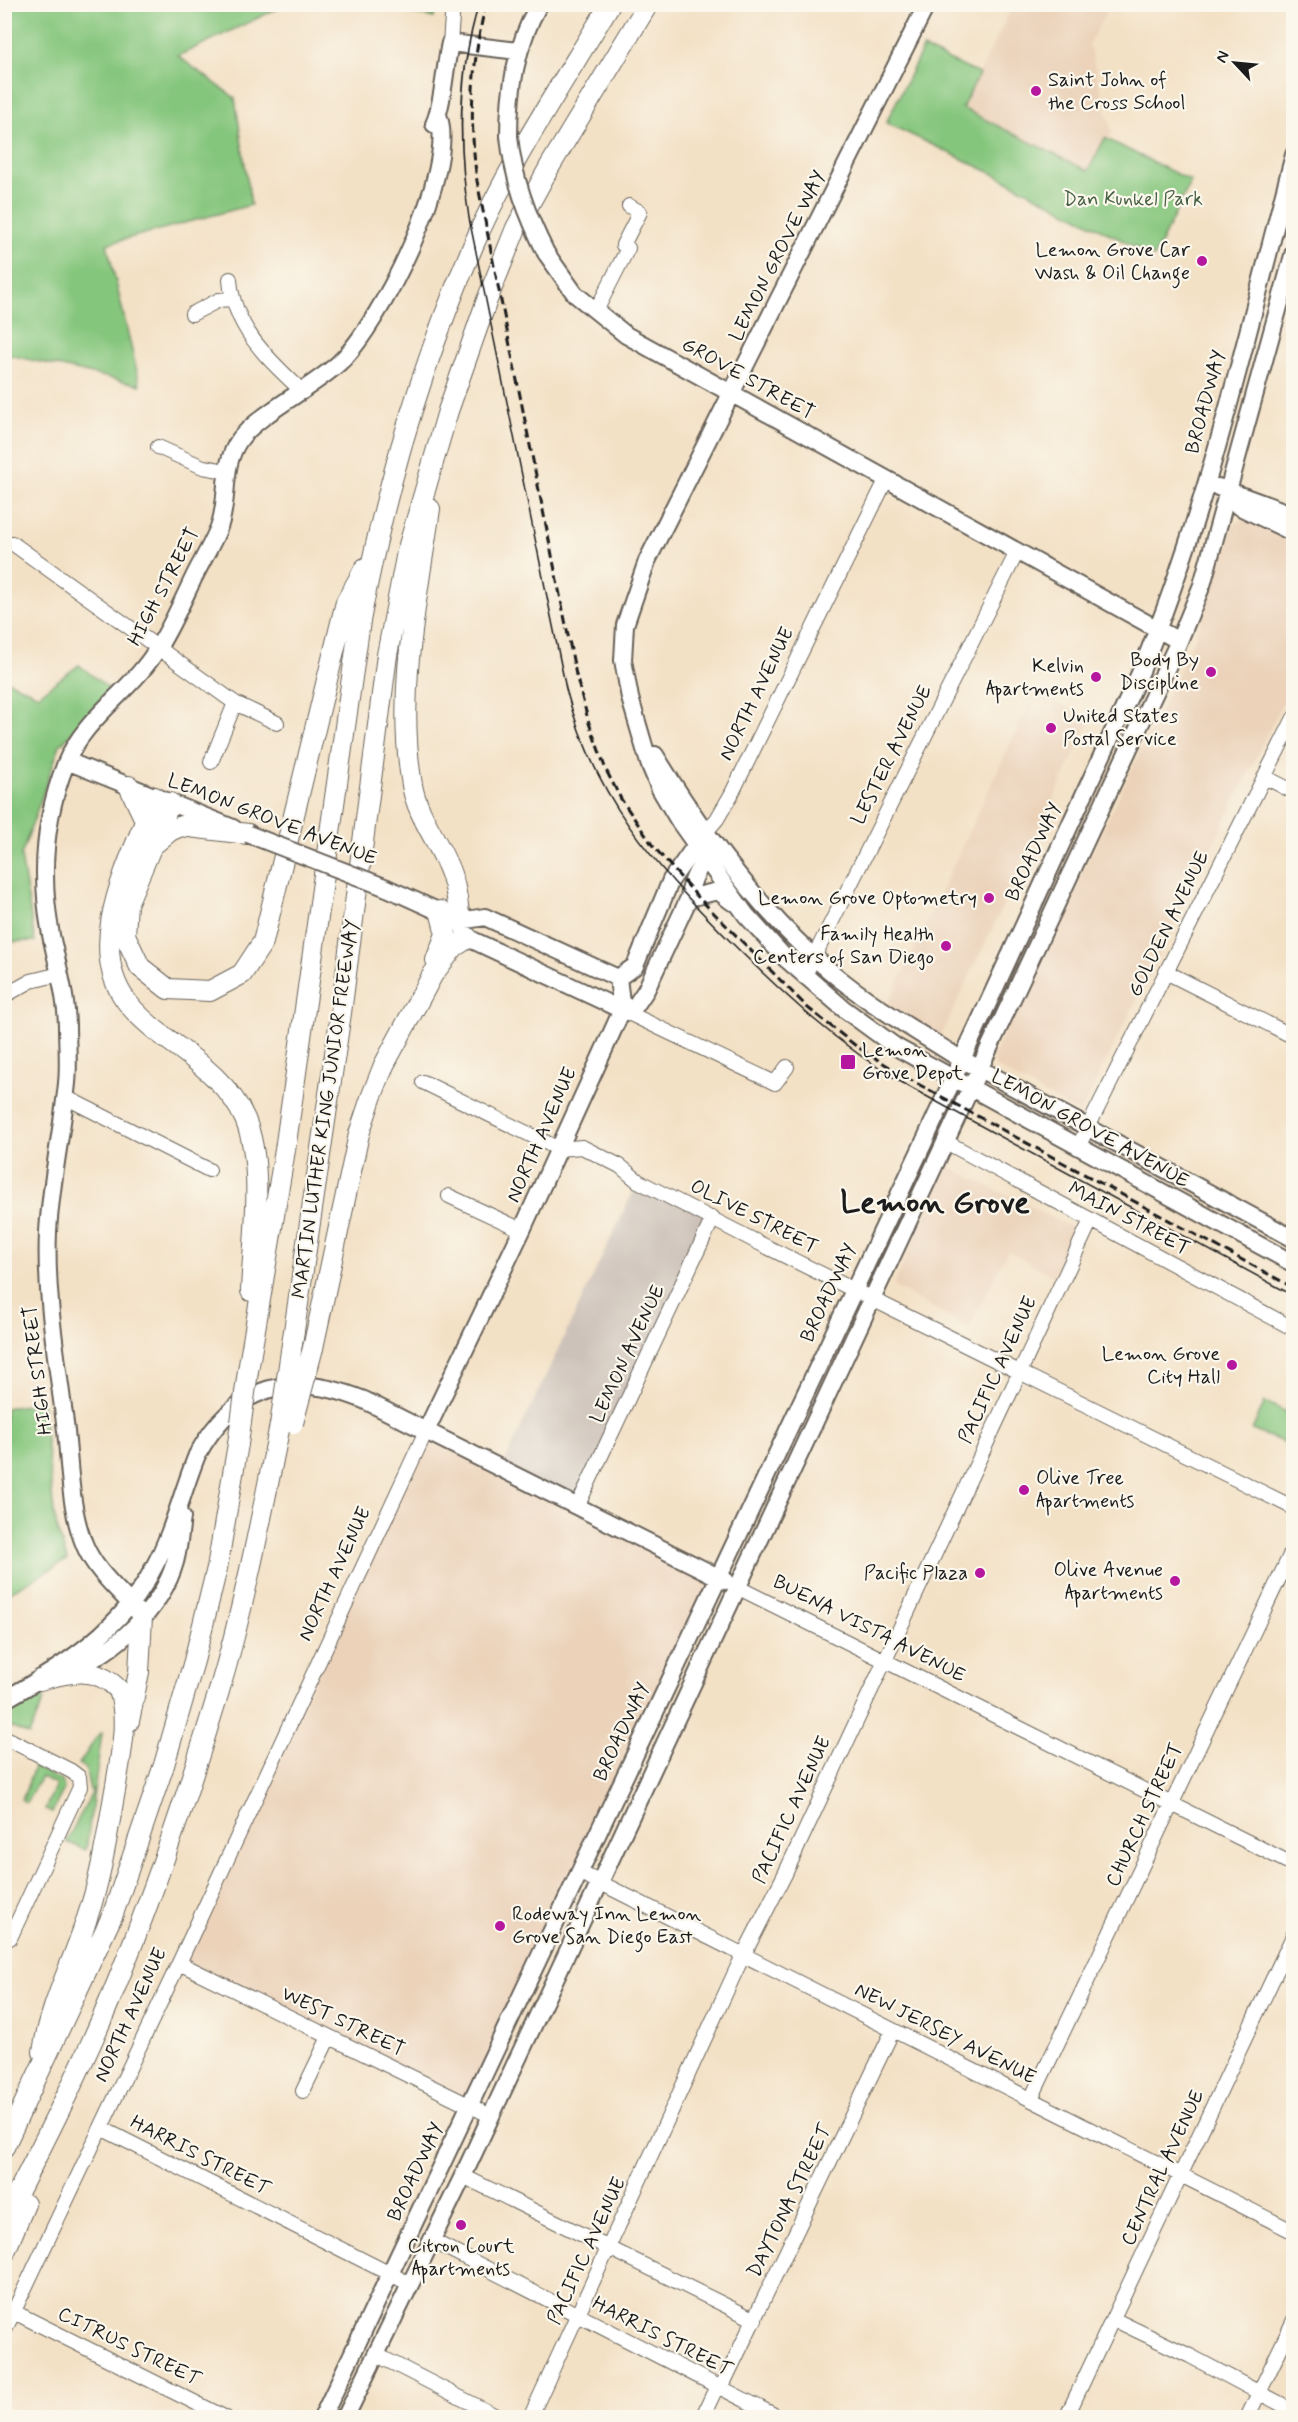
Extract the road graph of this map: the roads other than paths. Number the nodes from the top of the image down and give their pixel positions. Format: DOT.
graph roads {
  1 [pos="453,4"];
  2 [pos="539,4"];
  3 [pos="610,4"];
  4 [pos="927,4"];
  5 [pos="647,8"];
  6 [pos="450,42"];
  7 [pos="518,51"];
  8 [pos="1293,155"];
  9 [pos="629,206"];
  10 [pos="1293,252"];
  11 [pos="230,279"];
  12 [pos="231,299"];
  13 [pos="596,311"];
  14 [pos="192,314"];
  15 [pos="303,392"];
  16 [pos="732,395"];
  17 [pos="441,438"];
  18 [pos="158,447"];
  19 [pos="226,471"];
  20 [pos="886,480"];
  21 [pos="1206,483"];
  22 [pos="1227,490"];
  23 [pos="1293,515"];
  24 [pos="1293,533"];
  25 [pos="12,543"];
  26 [pos="375,550"];
  27 [pos="1017,552"];
  28 [pos="1158,630"];
  29 [pos="1179,641"];
  30 [pos="159,647"];
  31 [pos="234,704"];
  32 [pos="1293,718"];
  33 [pos="278,723"];
  34 [pos="641,731"];
  35 [pos="67,761"];
  36 [pos="211,762"];
  37 [pos="1265,777"];
  38 [pos="129,786"];
  39 [pos="1293,792"];
  40 [pos="162,800"];
  41 [pos="146,822"];
  42 [pos="248,834"];
  43 [pos="152,846"];
  44 [pos="706,846"];
  45 [pos="689,898"];
  46 [pos="440,911"];
  47 [pos="746,915"];
  48 [pos="464,930"];
  49 [pos="541,944"];
  50 [pos="813,957"];
  51 [pos="517,961"];
  52 [pos="1166,972"];
  53 [pos="60,974"];
  54 [pos="433,974"];
  55 [pos="804,977"];
  56 [pos="618,978"];
  57 [pos="4,996"];
  58 [pos="622,1010"];
  59 [pos="1293,1037"];
  60 [pos="962,1060"];
  61 [pos="787,1067"];
  62 [pos="979,1069"];
  63 [pos="953,1078"];
  64 [pos="423,1082"];
  65 [pos="971,1088"];
  66 [pos="65,1096"];
  67 [pos="1087,1129"];
  68 [pos="946,1142"];
  69 [pos="1078,1147"];
  70 [pos="559,1149"];
  71 [pos="209,1170"];
  72 [pos="449,1196"];
  73 [pos="713,1218"];
  74 [pos="1091,1220"];
  75 [pos="522,1230"];
  76 [pos="1293,1239"];
  77 [pos="1293,1264"];
  78 [pos="855,1289"];
  79 [pos="872,1298"];
  80 [pos="1293,1329"];
  81 [pos="248,1371"];
  82 [pos="1020,1372"];
  83 [pos="286,1424"];
  84 [pos="426,1431"];
  85 [pos="577,1507"];
  86 [pos="1293,1508"];
  87 [pos="1293,1547"];
  88 [pos="718,1577"];
  89 [pos="737,1587"];
  90 [pos="137,1610"];
  91 [pos="885,1660"];
  92 [pos="40,1680"];
  93 [pos="4,1700"];
  94 [pos="4,1737"];
  95 [pos="121,1756"];
  96 [pos="1172,1804"];
  97 [pos="1293,1865"];
  98 [pos="579,1872"];
  99 [pos="600,1882"];
  100 [pos="1293,1934"];
  101 [pos="10,1938"];
  102 [pos="744,1955"];
  103 [pos="179,1964"];
  104 [pos="893,2030"];
  105 [pos="329,2037"];
  106 [pos="41,2069"];
  107 [pos="303,2091"];
  108 [pos="1031,2099"];
  109 [pos="470,2106"];
  110 [pos="491,2116"];
  111 [pos="101,2128"];
  112 [pos="5,2145"];
  113 [pos="41,2149"];
  114 [pos="1181,2175"];
  115 [pos="463,2176"];
  116 [pos="4,2220"];
  117 [pos="1293,2232"];
  118 [pos="431,2240"];
  119 [pos="609,2249"];
  120 [pos="4,2254"];
  121 [pos="390,2273"];
  122 [pos="410,2284"];
  123 [pos="14,2312"];
  124 [pos="578,2316"];
  125 [pos="1113,2319"];
  126 [pos="755,2320"];
  127 [pos="1293,2320"];
  128 [pos="4,2332"];
  129 [pos="377,2355"];
  130 [pos="719,2387"];
  131 [pos="1259,2394"];
  132 [pos="1293,2411"];
  133 [pos="226,2418"];
  134 [pos="322,2418"];
  135 [pos="345,2418"];
  136 [pos="500,2418"];
  137 [pos="530,2418"];
  138 [pos="702,2418"];
  139 [pos="780,2418"];
  140 [pos="1066,2418"];
  141 [pos="1247,2418"];
  1 -- 6 [label="street, HIGH STREET"];
  2 -- 7 [label="main road, GROVE STREET"];
  3 -- 26 [label="highway, MARTIN LUTHER KING JUNIOR FREEWAY"];
  4 -- 16 [label="main road, LEMON GROVE WAY"];
  5 -- 17 [label="highway, MARTIN LUTHER KING JUNIOR FREEWAY"];
  6 -- 7 [label="main road"];
  6 -- 15 [label="main road, HIGH STREET"];
  7 -- 13 [label="main road, GROVE STREET, bridge"];
  8 -- 21 [label="main road, BROADWAY"];
  9 -- 13 [label="street"];
  10 -- 22 [label="main road, BROADWAY"];
  11 -- 12 [label="street"];
  12 -- 14 [label="street"];
  12 -- 15 [label="street"];
  13 -- 16 [label="main road, GROVE STREET"];
  15 -- 19 [label="main road, HIGH STREET"];
  16 -- 20 [label="main road, GROVE STREET"];
  16 -- 34 [label="main road, LEMON GROVE WAY"];
  17 -- 48 [label="highway"];
  17 -- 83 [label="highway, MARTIN LUTHER KING JUNIOR FREEWAY, bridge"];
  18 -- 19 [label="street"];
  19 -- 30 [label="main road, HIGH STREET"];
  20 -- 27 [label="main road, GROVE STREET"];
  20 -- 44 [label="street, NORTH AVENUE"];
  21 -- 22 [label="main road"];
  21 -- 28 [label="main road, BROADWAY"];
  22 -- 23 [label="main road"];
  22 -- 24 [label="main road"];
  22 -- 29 [label="main road, BROADWAY"];
  25 -- 30 [label="street"];
  26 -- 43 [label="highway"];
  26 -- 81 [label="highway, MARTIN LUTHER KING JUNIOR FREEWAY"];
  27 -- 28 [label="main road, GROVE STREET"];
  27 -- 50 [label="street, LESTER AVENUE"];
  28 -- 29 [label="main road, GROVE STREET"];
  28 -- 60 [label="main road, BROADWAY"];
  29 -- 62 [label="main road, BROADWAY"];
  30 -- 31 [label="street"];
  30 -- 35 [label="main road, HIGH STREET"];
  31 -- 33 [label="street"];
  31 -- 36 [label="street"];
  32 -- 37 [label="street, GOLDEN AVENUE"];
  34 -- 44 [label="main road, LEMON GROVE AVENUE"];
  35 -- 38 [label="main road, LEMON GROVE AVENUE"];
  35 -- 53 [label="main road, HIGH STREET"];
  37 -- 39 [label="street"];
  37 -- 52 [label="street, GOLDEN AVENUE"];
  38 -- 40 [label="main road, LEMON GROVE AVENUE"];
  38 -- 41 [label="highway"];
  40 -- 41 [label="highway"];
  40 -- 42 [label="main road, LEMON GROVE AVENUE"];
  40 -- 43 [label="highway"];
  41 -- 81 [label="highway"];
  42 -- 43 [label="highway"];
  42 -- 46 [label="main road, LEMON GROVE AVENUE, bridge"];
  44 -- 45 [label="main road, NORTH AVENUE"];
  44 -- 47 [label="main road, LEMON GROVE AVENUE"];
  44 -- 50 [label="main road, LEMON GROVE AVENUE"];
  44 -- 56 [label="main road, NORTH AVENUE"];
  45 -- 47 [label="main road"];
  45 -- 58 [label="main road, NORTH AVENUE"];
  46 -- 48 [label="main road, LEMON GROVE AVENUE"];
  46 -- 54 [label="highway"];
  47 -- 55 [label="main road, LEMON GROVE AVENUE"];
  48 -- 49 [label="main road"];
  48 -- 51 [label="main road, LEMON GROVE AVENUE"];
  48 -- 54 [label="highway"];
  49 -- 51 [label="main road"];
  49 -- 56 [label="main road"];
  50 -- 55 [label="street, LESTER AVENUE"];
  50 -- 60 [label="main road, LEMON GROVE AVENUE"];
  51 -- 58 [label="main road, LEMON GROVE AVENUE"];
  52 -- 59 [label="street"];
  52 -- 67 [label="street, GOLDEN AVENUE"];
  53 -- 57 [label="street"];
  53 -- 66 [label="main road, HIGH STREET"];
  54 -- 83 [label="highway, bridge"];
  55 -- 63 [label="main road, LEMON GROVE AVENUE"];
  56 -- 58 [label="main road"];
  58 -- 61 [label="street"];
  58 -- 70 [label="main road, NORTH AVENUE"];
  60 -- 62 [label="main road, LEMON GROVE AVENUE"];
  60 -- 63 [label="main road, BROADWAY"];
  62 -- 65 [label="main road, BROADWAY"];
  62 -- 67 [label="main road, LEMON GROVE AVENUE"];
  63 -- 65 [label="main road, LEMON GROVE AVENUE"];
  63 -- 78 [label="main road, BROADWAY"];
  64 -- 70 [label="street, OLIVE STREET"];
  65 -- 68 [label="main road, BROADWAY"];
  65 -- 69 [label="main road, LEMON GROVE AVENUE"];
  66 -- 71 [label="street"];
  66 -- 90 [label="main road, HIGH STREET"];
  67 -- 69 [label="street, GOLDEN AVENUE"];
  67 -- 76 [label="main road, LEMON GROVE AVENUE"];
  68 -- 74 [label="street, MAIN STREET"];
  68 -- 79 [label="main road, BROADWAY"];
  69 -- 77 [label="main road, LEMON GROVE AVENUE"];
  70 -- 73 [label="street, OLIVE STREET"];
  70 -- 75 [label="main road, NORTH AVENUE"];
  72 -- 75 [label="street"];
  73 -- 78 [label="street, OLIVE STREET"];
  73 -- 85 [label="street, LEMON AVENUE"];
  74 -- 80 [label="street, MAIN STREET"];
  74 -- 82 [label="street, PACIFIC AVENUE"];
  75 -- 84 [label="main road, NORTH AVENUE"];
  78 -- 79 [label="street, OLIVE STREET"];
  78 -- 88 [label="main road, BROADWAY"];
  79 -- 82 [label="street, OLIVE STREET"];
  79 -- 89 [label="main road, BROADWAY"];
  81 -- 106 [label="highway, MARTIN LUTHER KING JUNIOR FREEWAY, bridge"];
  82 -- 86 [label="street, OLIVE STREET"];
  82 -- 91 [label="street, PACIFIC AVENUE"];
  83 -- 113 [label="highway"];
  84 -- 85 [label="main road, BUENA VISTA AVENUE"];
  84 -- 90 [label="main road, BUENA VISTA AVENUE"];
  84 -- 103 [label="street, NORTH AVENUE"];
  85 -- 88 [label="main road, BUENA VISTA AVENUE"];
  87 -- 96 [label="street, CHURCH STREET"];
  88 -- 89 [label="main road, BUENA VISTA AVENUE"];
  88 -- 98 [label="main road, BROADWAY"];
  89 -- 91 [label="street, BUENA VISTA AVENUE"];
  89 -- 99 [label="main road, BROADWAY"];
  90 -- 92 [label="main road, BUENA VISTA AVENUE"];
  90 -- 95 [label="highway"];
  91 -- 96 [label="street, BUENA VISTA AVENUE"];
  91 -- 102 [label="street, PACIFIC AVENUE"];
  92 -- 93 [label="main road, BUENA VISTA AVENUE"];
  92 -- 95 [label="highway"];
  94 -- 101 [label="street"];
  95 -- 106 [label="highway"];
  96 -- 97 [label="street, BUENA VISTA AVENUE"];
  96 -- 108 [label="street, CHURCH STREET"];
  98 -- 99 [label="street, NEW JERSEY AVENUE"];
  98 -- 109 [label="main road, BROADWAY"];
  99 -- 102 [label="street, NEW JERSEY AVENUE"];
  99 -- 110 [label="main road, BROADWAY"];
  100 -- 114 [label="street, CENTRAL AVENUE"];
  102 -- 104 [label="street, NEW JERSEY AVENUE"];
  102 -- 119 [label="street, PACIFIC AVENUE"];
  103 -- 105 [label="street, WEST STREET"];
  103 -- 111 [label="street, NORTH AVENUE"];
  104 -- 108 [label="street, NEW JERSEY AVENUE"];
  104 -- 126 [label="street, DAYTONA STREET"];
  105 -- 107 [label="street"];
  105 -- 109 [label="street, WEST STREET"];
  106 -- 112 [label="highway, MARTIN LUTHER KING JUNIOR FREEWAY"];
  108 -- 114 [label="street, NEW JERSEY AVENUE"];
  109 -- 110 [label="street, WEST STREET"];
  109 -- 121 [label="main road, BROADWAY"];
  110 -- 115 [label="main road, BROADWAY"];
  111 -- 121 [label="street, HARRIS STREET"];
  111 -- 123 [label="street, NORTH AVENUE"];
  113 -- 116 [label="highway"];
  113 -- 120 [label="highway"];
  114 -- 117 [label="street, NEW JERSEY AVENUE"];
  114 -- 125 [label="street, CENTRAL AVENUE"];
  115 -- 118 [label="main road, BROADWAY"];
  115 -- 119 [label="street"];
  118 -- 122 [label="main road, BROADWAY"];
  118 -- 124 [label="street, HARRIS STREET"];
  119 -- 124 [label="street, PACIFIC AVENUE"];
  119 -- 126 [label="street"];
  121 -- 122 [label="street, HARRIS STREET"];
  121 -- 134 [label="main road, BROADWAY"];
  122 -- 129 [label="main road, BROADWAY"];
  123 -- 128 [label="street, NORTH AVENUE"];
  123 -- 133 [label="street, CITRUS STREET"];
  124 -- 130 [label="street, HARRIS STREET"];
  124 -- 137 [label="street, PACIFIC AVENUE"];
  125 -- 131 [label="street"];
  125 -- 140 [label="street, CENTRAL AVENUE"];
  126 -- 130 [label="street, DAYTONA STREET"];
  127 -- 131 [label="street"];
  129 -- 135 [label="main road, BROADWAY"];
  129 -- 136 [label="street"];
  130 -- 138 [label="street, DAYTONA STREET"];
  130 -- 139 [label="street, HARRIS STREET"];
  131 -- 132 [label="street"];
  131 -- 141 [label="street"];
}
